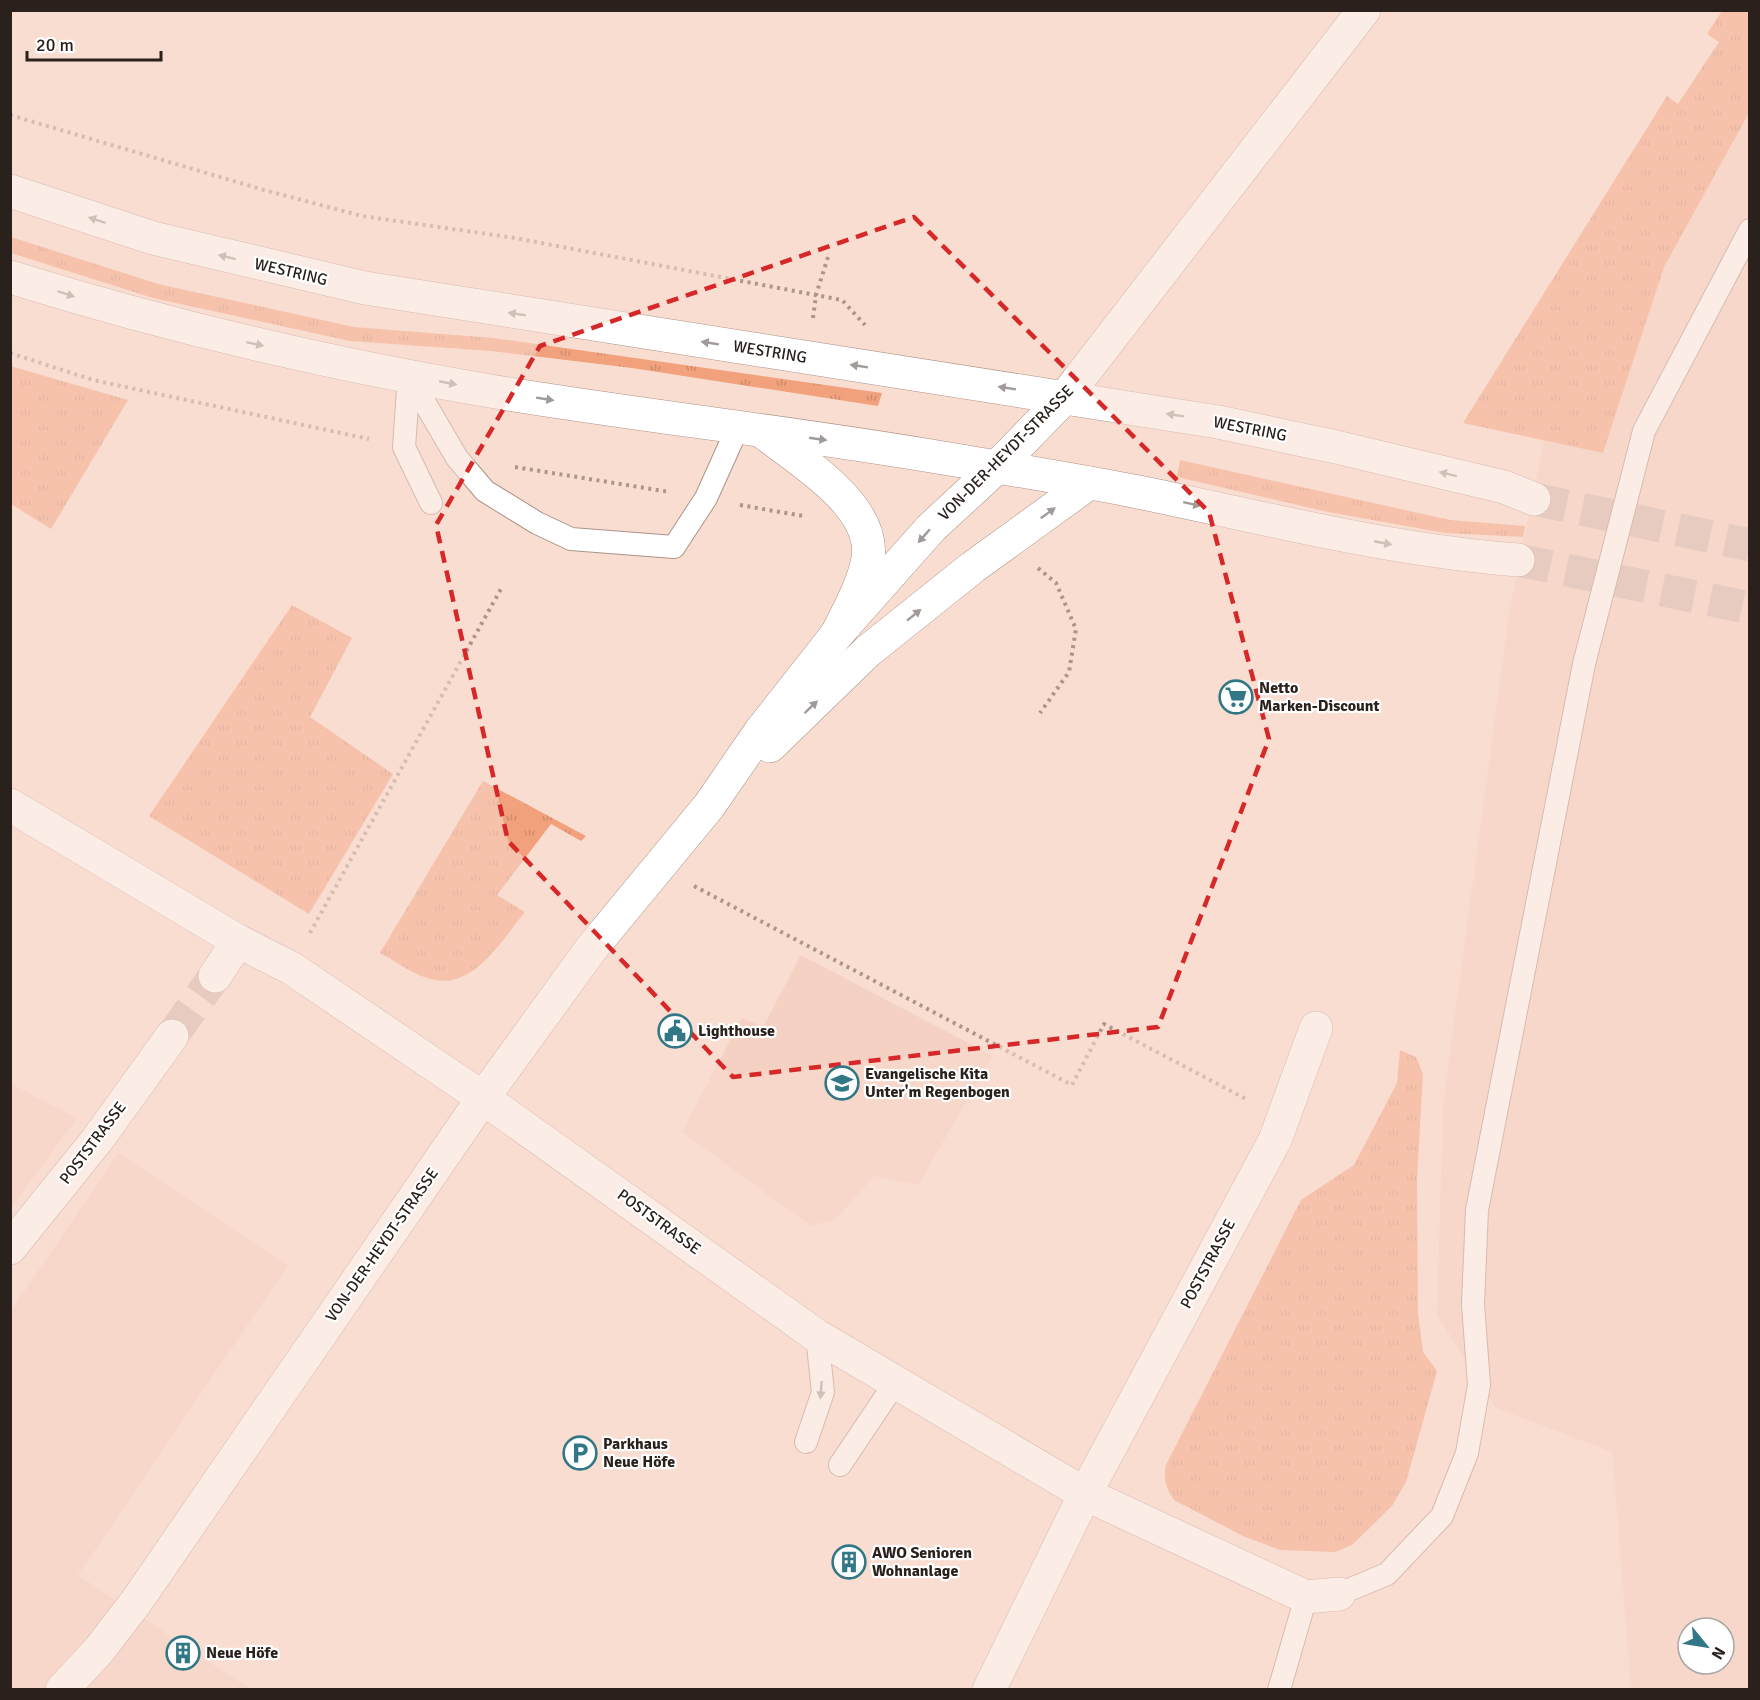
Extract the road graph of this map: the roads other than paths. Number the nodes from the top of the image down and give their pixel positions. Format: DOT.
graph roads {
  1 [pos="1364,10"];
  2 [pos="10,191"];
  3 [pos="1749,230"];
  4 [pos="10,277"];
  5 [pos="409,376"];
  6 [pos="1065,397"];
  7 [pos="749,429"];
  8 [pos="997,467"];
  9 [pos="1089,483"];
  10 [pos="1534,499"];
  11 [pos="431,503"];
  12 [pos="1518,560"];
  13 [pos="837,634"];
  14 [pos="10,804"];
  15 [pos="709,806"];
  16 [pos="238,941"];
  17 [pos="215,976"];
  18 [pos="1316,1028"];
  19 [pos="172,1036"];
  20 [pos="483,1098"];
  21 [pos="10,1248"];
  22 [pos="817,1336"];
  23 [pos="895,1383"];
  24 [pos="806,1442"];
  25 [pos="840,1465"];
  26 [pos="1085,1494"];
  27 [pos="1339,1594"];
  28 [pos="1306,1597"];
  29 [pos="62,1689"];
  30 [pos="989,1689"];
  31 [pos="1279,1689"];
  1 -- 6 [label="street, VON-DER-HEYDT-STRASSE"];
  6 -- 2 [label="street, WESTRING, one-way"];
  3 -- 27 [label="lane"];
  4 -- 5 [label="street, one-way"];
  5 -- 7 [label="street, one-way"];
  5 -- 7 [label="lane"];
  5 -- 11 [label="lane"];
  6 -- 8 [label="street, VON-DER-HEYDT-STRASSE"];
  10 -- 6 [label="street, WESTRING, one-way"];
  7 -- 8 [label="street, one-way"];
  7 -- 13 [label="street"];
  8 -- 9 [label="street"];
  8 -- 13 [label="street, VON-DER-HEYDT-STRASSE, one-way"];
  9 -- 12 [label="street, one-way"];
  15 -- 9 [label="street, VON-DER-HEYDT-STRASSE, one-way"];
  13 -- 15 [label="street, VON-DER-HEYDT-STRASSE"];
  14 -- 16 [label="street, POSTSTRASSE"];
  15 -- 20 [label="street, VON-DER-HEYDT-STRASSE"];
  16 -- 17 [label="street"];
  16 -- 20 [label="street, POSTSTRASSE"];
  18 -- 26 [label="street, POSTSTRASSE"];
  19 -- 21 [label="street, POSTSTRASSE"];
  20 -- 22 [label="street, POSTSTRASSE"];
  20 -- 29 [label="street, VON-DER-HEYDT-STRASSE"];
  22 -- 23 [label="street, POSTSTRASSE"];
  22 -- 24 [label="lane, one-way"];
  23 -- 25 [label="lane"];
  23 -- 26 [label="street, POSTSTRASSE"];
  26 -- 28 [label="street, POSTSTRASSE"];
  26 -- 30 [label="street, POSTSTRASSE"];
  27 -- 28 [label="street"];
  28 -- 31 [label="lane"];
}
